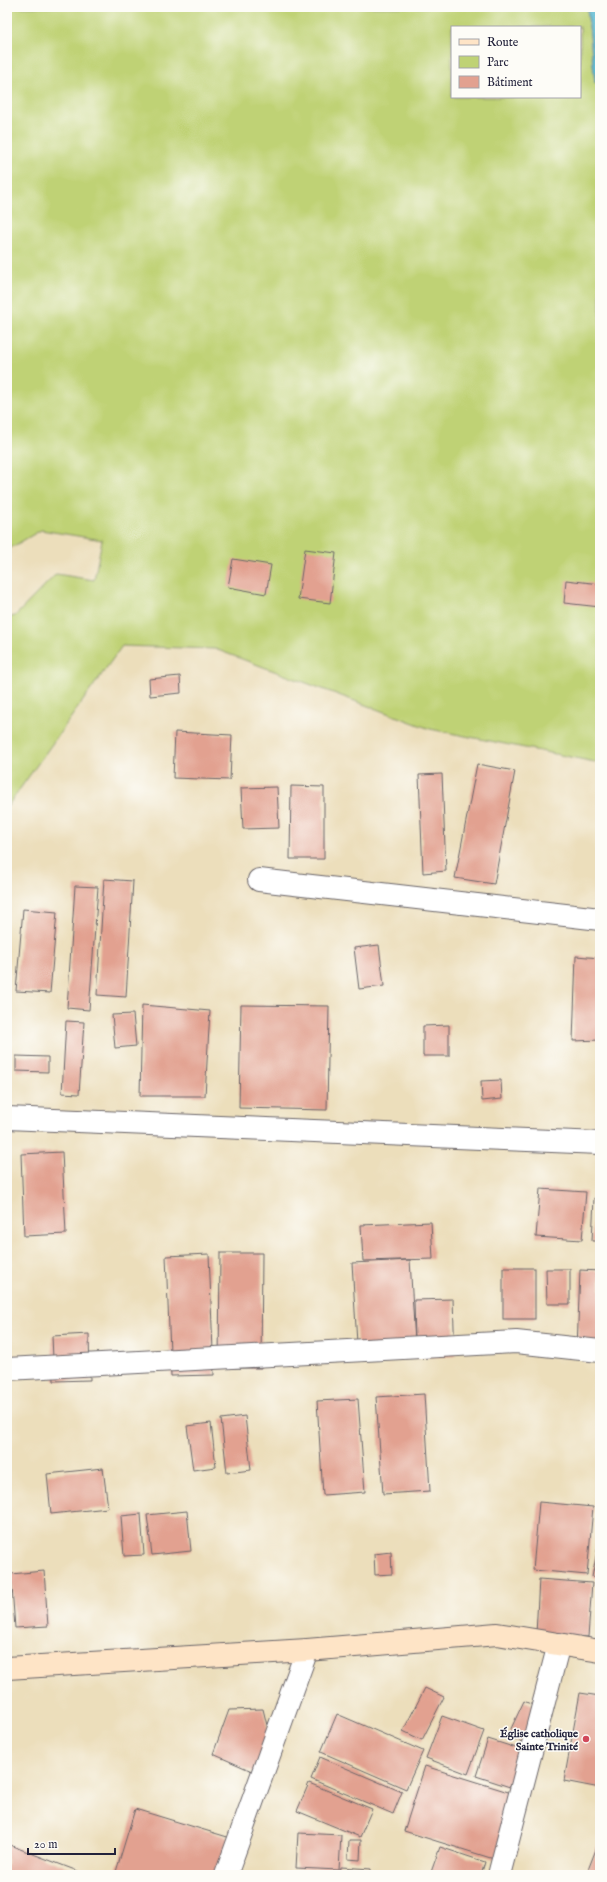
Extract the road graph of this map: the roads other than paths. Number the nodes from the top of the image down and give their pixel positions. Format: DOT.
graph roads {
  1 [pos="259,880"];
  2 [pos="600,919"];
  3 [pos="7,1118"];
  4 [pos="600,1142"];
  5 [pos="600,1351"];
  6 [pos="7,1369"];
  7 [pos="559,1644"];
  8 [pos="307,1650"];
  9 [pos="600,1652"];
  10 [pos="7,1668"];
  11 [pos="226,1875"];
  12 [pos="499,1875"];
  1 -- 2 [label="street"];
  3 -- 4 [label="street"];
  5 -- 6 [label="street"];
  7 -- 8 [label="street"];
  7 -- 9 [label="street"];
  7 -- 12 [label="street"];
  8 -- 10 [label="street"];
  8 -- 11 [label="street"];
}
